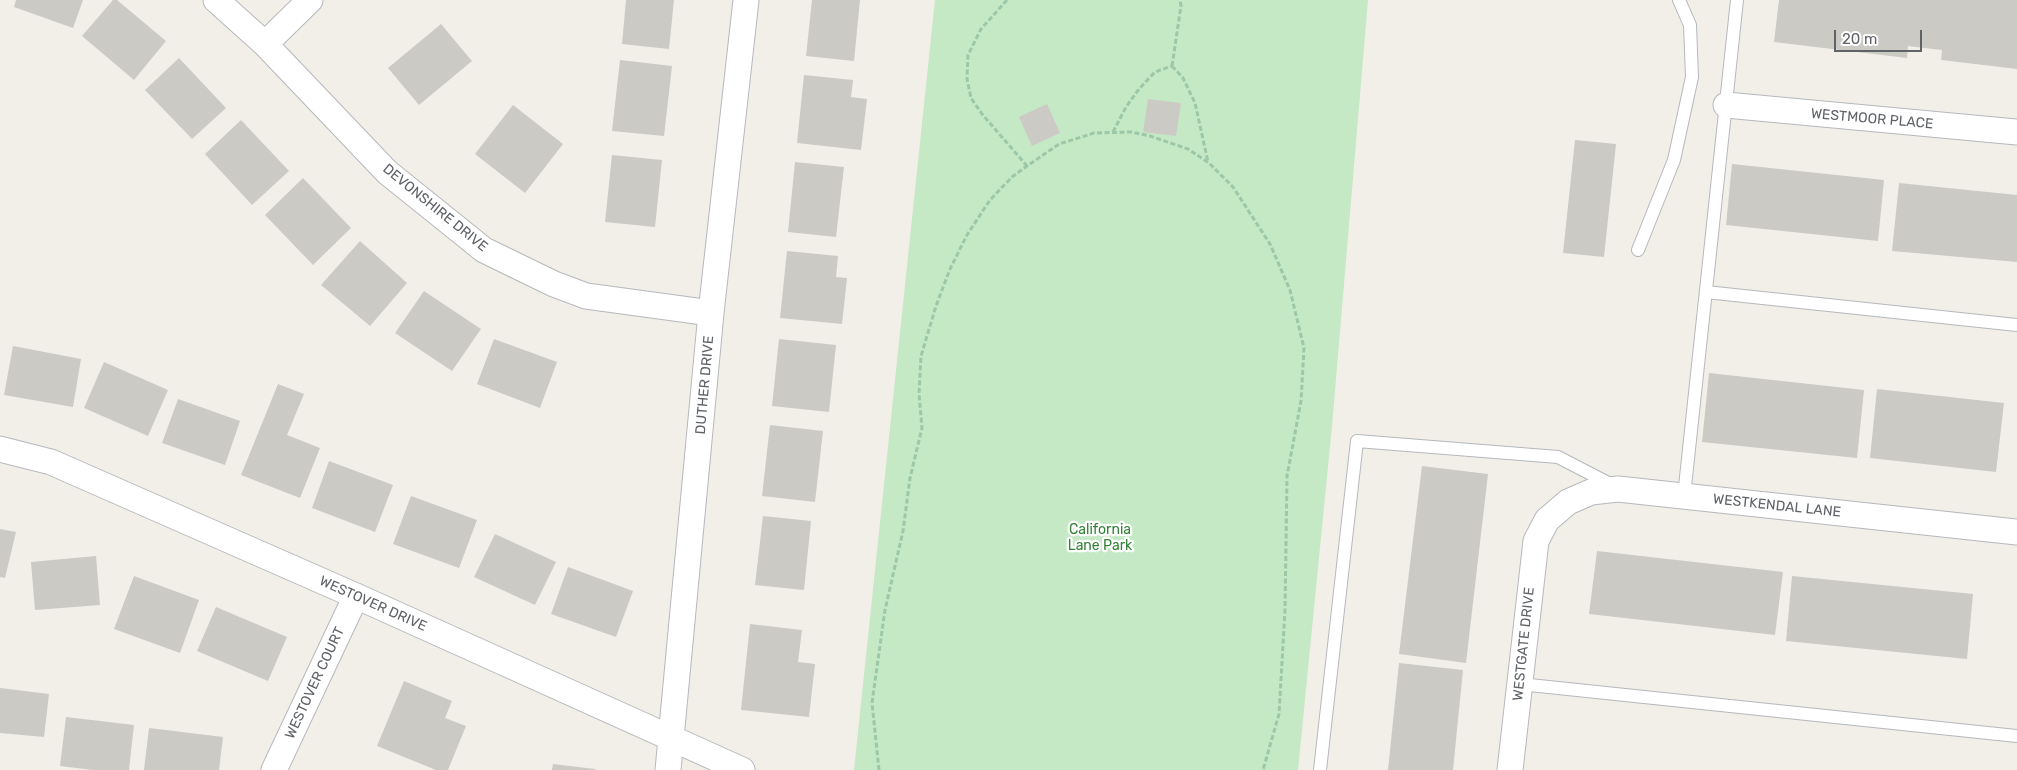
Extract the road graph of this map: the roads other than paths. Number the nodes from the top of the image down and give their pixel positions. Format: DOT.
graph roads {
  1 [pos="216,0"];
  2 [pos="310,0"];
  3 [pos="746,0"];
  4 [pos="1679,0"];
  5 [pos="1737,0"];
  6 [pos="265,44"];
  7 [pos="1726,105"];
  8 [pos="2017,132"];
  9 [pos="1638,250"];
  10 [pos="1706,292"];
  11 [pos="711,313"];
  12 [pos="2017,325"];
  13 [pos="0,449"];
  14 [pos="1618,489"];
  15 [pos="1684,496"];
  16 [pos="1546,520"];
  17 [pos="2017,532"];
  18 [pos="356,596"];
  19 [pos="1520,684"];
  20 [pos="2017,736"];
  21 [pos="671,738"];
  22 [pos="274,770"];
  23 [pos="668,770"];
  24 [pos="742,770"];
  25 [pos="1320,770"];
  26 [pos="1510,770"];
  1 -- 6 [label="street, DEVONSHIRE DRIVE"];
  2 -- 6 [label="street"];
  3 -- 11 [label="street, DUTHER DRIVE"];
  4 -- 9 [label="lane"];
  5 -- 7 [label="lane"];
  6 -- 11 [label="street, DEVONSHIRE DRIVE"];
  7 -- 8 [label="street, WESTMOOR PLACE"];
  7 -- 10 [label="lane"];
  10 -- 12 [label="lane"];
  10 -- 15 [label="lane"];
  11 -- 21 [label="street, DUTHER DRIVE"];
  13 -- 18 [label="street, WESTOVER DRIVE"];
  14 -- 15 [label="street, WESTKENDAL LANE"];
  14 -- 16 [label="street, WESTKENDAL LANE"];
  14 -- 25 [label="lane"];
  15 -- 17 [label="street, WESTKENDAL LANE"];
  16 -- 19 [label="street, WESTGATE DRIVE"];
  18 -- 21 [label="street, WESTOVER DRIVE"];
  18 -- 22 [label="street, WESTOVER COURT"];
  19 -- 20 [label="lane"];
  19 -- 26 [label="street, WESTGATE DRIVE"];
  21 -- 23 [label="street, DUTHER DRIVE"];
  21 -- 24 [label="street, WESTOVER DRIVE"];
}
